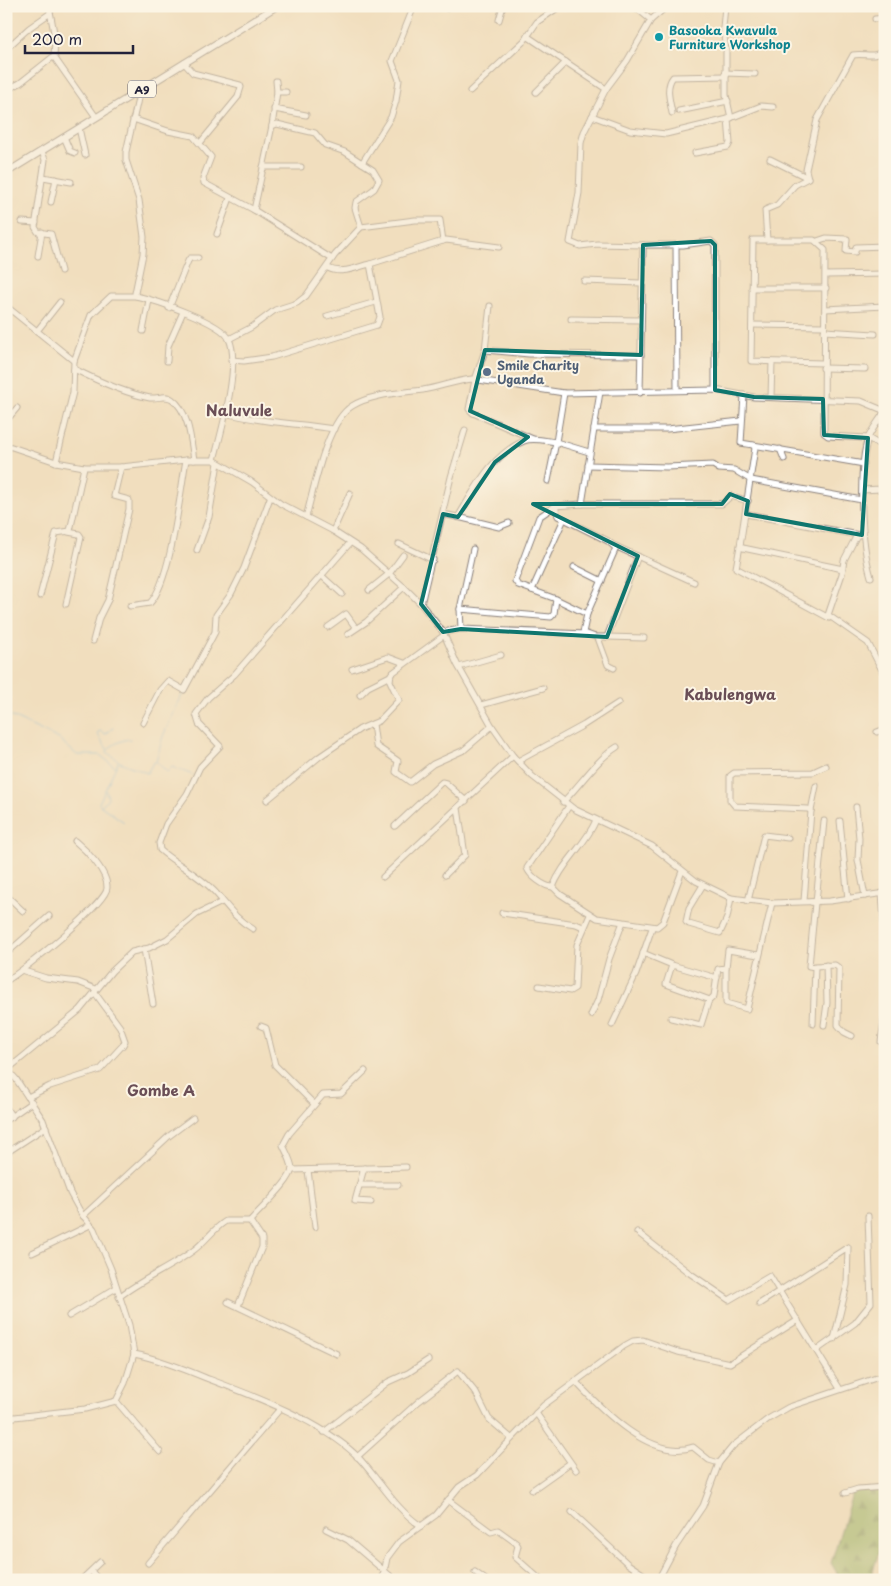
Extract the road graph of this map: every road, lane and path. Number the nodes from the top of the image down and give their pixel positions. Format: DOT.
graph roads {
  1 [pos="49,6"];
  2 [pos="277,6"];
  3 [pos="414,6"];
  4 [pos="503,6"];
  5 [pos="634,6"];
  6 [pos="666,6"];
  7 [pos="725,6"];
  8 [pos="557,7"];
  9 [pos="49,14"];
  10 [pos="885,18"];
  11 [pos="875,19"];
  12 [pos="499,20"];
  13 [pos="651,20"];
  14 [pos="527,36"];
  15 [pos="885,47"];
  16 [pos="6,49"];
  17 [pos="54,56"];
  18 [pos="566,62"];
  19 [pos="184,63"];
  20 [pos="725,74"];
  21 [pos="755,74"];
  22 [pos="276,81"];
  23 [pos="6,84"];
  24 [pos="606,89"];
  25 [pos="140,90"];
  26 [pos="277,92"];
  27 [pos="286,92"];
  28 [pos="470,92"];
  29 [pos="536,92"];
  30 [pos="728,101"];
  31 [pos="773,107"];
  32 [pos="274,109"];
  33 [pos="679,111"];
  34 [pos="672,113"];
  35 [pos="306,115"];
  36 [pos="592,116"];
  37 [pos="96,118"];
  38 [pos="729,118"];
  39 [pos="134,119"];
  40 [pos="272,126"];
  41 [pos="80,128"];
  42 [pos="64,137"];
  43 [pos="200,143"];
  44 [pos="42,151"];
  45 [pos="75,153"];
  46 [pos="695,153"];
  47 [pos="85,155"];
  48 [pos="770,159"];
  49 [pos="362,163"];
  50 [pos="263,167"];
  51 [pos="302,167"];
  52 [pos="6,173"];
  53 [pos="43,177"];
  54 [pos="808,178"];
  55 [pos="56,179"];
  56 [pos="71,182"];
  57 [pos="230,198"];
  58 [pos="51,202"];
  59 [pos="254,210"];
  60 [pos="22,222"];
  61 [pos="36,224"];
  62 [pos="361,227"];
  63 [pos="42,232"];
  64 [pos="217,234"];
  65 [pos="767,240"];
  66 [pos="443,241"];
  67 [pos="817,241"];
  68 [pos="643,245"];
  69 [pos="676,245"];
  70 [pos="885,246"];
  71 [pos="499,247"];
  72 [pos="38,256"];
  73 [pos="198,258"];
  74 [pos="332,259"];
  75 [pos="370,264"];
  76 [pos="328,268"];
  77 [pos="61,271"];
  78 [pos="826,274"];
  79 [pos="885,274"];
  80 [pos="584,282"];
  81 [pos="641,283"];
  82 [pos="752,288"];
  83 [pos="826,288"];
  84 [pos="136,296"];
  85 [pos="150,300"];
  86 [pos="60,302"];
  87 [pos="376,302"];
  88 [pos="6,306"];
  89 [pos="490,306"];
  90 [pos="885,306"];
  91 [pos="169,308"];
  92 [pos="825,309"];
  93 [pos="183,312"];
  94 [pos="327,316"];
  95 [pos="571,319"];
  96 [pos="641,320"];
  97 [pos="752,325"];
  98 [pos="824,328"];
  99 [pos="37,331"];
  100 [pos="143,331"];
  101 [pos="875,334"];
  102 [pos="229,339"];
  103 [pos="485,350"];
  104 [pos="641,355"];
  105 [pos="231,360"];
  106 [pos="74,361"];
  107 [pos="166,361"];
  108 [pos="772,362"];
  109 [pos="823,366"];
  110 [pos="74,369"];
  111 [pos="865,369"];
  112 [pos="475,380"];
  113 [pos="677,390"];
  114 [pos="715,390"];
  115 [pos="600,392"];
  116 [pos="564,393"];
  117 [pos="640,393"];
  118 [pos="744,395"];
  119 [pos="771,397"];
  120 [pos="823,399"];
  121 [pos="17,408"];
  122 [pos="885,411"];
  123 [pos="226,413"];
  124 [pos="6,421"];
  125 [pos="741,421"];
  126 [pos="334,429"];
  127 [pos="594,429"];
  128 [pos="465,430"];
  129 [pos="868,438"];
  130 [pos="534,440"];
  131 [pos="556,442"];
  132 [pos="6,445"];
  133 [pos="753,445"];
  134 [pos="780,448"];
  135 [pos="885,448"];
  136 [pos="589,452"];
  137 [pos="784,459"];
  138 [pos="186,460"];
  139 [pos="194,460"];
  140 [pos="216,461"];
  141 [pos="56,462"];
  142 [pos="864,464"];
  143 [pos="588,465"];
  144 [pos="84,467"];
  145 [pos="121,467"];
  146 [pos="751,480"];
  147 [pos="548,481"];
  148 [pos="884,485"];
  149 [pos="863,490"];
  150 [pos="350,493"];
  151 [pos="270,498"];
  152 [pos="862,500"];
  153 [pos="748,501"];
  154 [pos="582,504"];
  155 [pos="555,506"];
  156 [pos="443,514"];
  157 [pos="746,514"];
  158 [pos="458,516"];
  159 [pos="306,518"];
  160 [pos="564,519"];
  161 [pos="509,523"];
  162 [pos="333,531"];
  163 [pos="68,532"];
  164 [pos="860,535"];
  165 [pos="350,543"];
  166 [pos="400,544"];
  167 [pos="614,545"];
  168 [pos="740,546"];
  169 [pos="473,549"];
  170 [pos="197,550"];
  171 [pos="403,556"];
  172 [pos="638,556"];
  173 [pos="432,560"];
  174 [pos="574,567"];
  175 [pos="843,569"];
  176 [pos="389,574"];
  177 [pos="322,576"];
  178 [pos="871,577"];
  179 [pos="602,581"];
  180 [pos="694,582"];
  181 [pos="404,587"];
  182 [pos="369,590"];
  183 [pos="532,590"];
  184 [pos="342,594"];
  185 [pos="40,596"];
  186 [pos="556,599"];
  187 [pos="66,604"];
  188 [pos="421,604"];
  189 [pos="130,606"];
  190 [pos="460,609"];
  191 [pos="587,614"];
  192 [pos="829,618"];
  193 [pos="328,627"];
  194 [pos="356,628"];
  195 [pos="460,629"];
  196 [pos="583,633"];
  197 [pos="348,634"];
  198 [pos="443,634"];
  199 [pos="597,637"];
  200 [pos="607,637"];
  201 [pos="644,638"];
  202 [pos="93,641"];
  203 [pos="502,655"];
  204 [pos="404,663"];
  205 [pos="459,667"];
  206 [pos="614,668"];
  207 [pos="352,669"];
  208 [pos="390,676"];
  209 [pos="885,676"];
  210 [pos="543,688"];
  211 [pos="360,695"];
  212 [pos="618,703"];
  213 [pos="481,705"];
  214 [pos="143,723"];
  215 [pos="373,724"];
  216 [pos="492,726"];
  217 [pos="885,729"];
  218 [pos="877,732"];
  219 [pos="617,747"];
  220 [pos="513,756"];
  221 [pos="518,761"];
  222 [pos="826,766"];
  223 [pos="816,786"];
  224 [pos="267,800"];
  225 [pos="466,801"];
  226 [pos="563,802"];
  227 [pos="570,806"];
  228 [pos="856,807"];
  229 [pos="458,808"];
  230 [pos="811,811"];
  231 [pos="596,820"];
  232 [pos="824,821"];
  233 [pos="840,821"];
  234 [pos="395,826"];
  235 [pos="788,838"];
  236 [pos="75,841"];
  237 [pos="682,871"];
  238 [pos="444,875"];
  239 [pos="383,877"];
  240 [pos="702,885"];
  241 [pos="552,887"];
  242 [pos="884,893"];
  243 [pos="6,895"];
  244 [pos="865,896"];
  245 [pos="731,898"];
  246 [pos="848,899"];
  247 [pos="748,901"];
  248 [pos="804,901"];
  249 [pos="222,902"];
  250 [pos="814,902"];
  251 [pos="772,903"];
  252 [pos="23,911"];
  253 [pos="502,913"];
  254 [pos="590,914"];
  255 [pos="49,916"];
  256 [pos="623,922"];
  257 [pos="583,927"];
  258 [pos="652,928"];
  259 [pos="253,929"];
  260 [pos="885,934"];
  261 [pos="144,949"];
  262 [pos="643,953"];
  263 [pos="6,954"];
  264 [pos="758,955"];
  265 [pos="672,965"];
  266 [pos="826,965"];
  267 [pos="815,966"];
  268 [pos="726,968"];
  269 [pos="24,971"];
  270 [pos="717,978"];
  271 [pos="6,981"];
  272 [pos="539,986"];
  273 [pos="95,991"];
  274 [pos="709,1000"];
  275 [pos="153,1004"];
  276 [pos="885,1013"];
  277 [pos="591,1015"];
  278 [pos="671,1018"];
  279 [pos="813,1024"];
  280 [pos="612,1025"];
  281 [pos="824,1025"];
  282 [pos="261,1026"];
  283 [pos="852,1036"];
  284 [pos="881,1042"];
  285 [pos="7,1069"];
  286 [pos="365,1072"];
  287 [pos="28,1096"];
  288 [pos="32,1102"];
  289 [pos="314,1104"];
  290 [pos="6,1108"];
  291 [pos="12,1117"];
  292 [pos="193,1118"];
  293 [pos="6,1120"];
  294 [pos="46,1127"];
  295 [pos="6,1153"];
  296 [pos="406,1167"];
  297 [pos="364,1168"];
  298 [pos="292,1170"];
  299 [pos="308,1170"];
  300 [pos="360,1185"];
  301 [pos="398,1185"];
  302 [pos="371,1202"];
  303 [pos="83,1216"];
  304 [pos="868,1216"];
  305 [pos="250,1221"];
  306 [pos="90,1225"];
  307 [pos="316,1227"];
  308 [pos="637,1232"];
  309 [pos="32,1253"];
  310 [pos="116,1288"];
  311 [pos="780,1290"];
  312 [pos="119,1297"];
  313 [pos="228,1302"];
  314 [pos="759,1304"];
  315 [pos="238,1306"];
  316 [pos="69,1316"];
  317 [pos="798,1320"];
  318 [pos="834,1339"];
  319 [pos="817,1350"];
  320 [pos="134,1354"];
  321 [pos="337,1354"];
  322 [pos="428,1360"];
  323 [pos="885,1375"];
  324 [pos="576,1382"];
  325 [pos="840,1389"];
  326 [pos="116,1401"];
  327 [pos="280,1409"];
  328 [pos="536,1413"];
  329 [pos="6,1418"];
  330 [pos="324,1432"];
  331 [pos="511,1438"];
  332 [pos="160,1452"];
  333 [pos="357,1456"];
  334 [pos="570,1463"];
  335 [pos="719,1463"];
  336 [pos="576,1470"];
  337 [pos="885,1487"];
  338 [pos="532,1490"];
  339 [pos="845,1493"];
  340 [pos="448,1500"];
  341 [pos="572,1512"];
  342 [pos="421,1526"];
  343 [pos="326,1529"];
  344 [pos="100,1562"];
  345 [pos="148,1563"];
  346 [pos="91,1571"];
  347 [pos="384,1571"];
  348 [pos="475,1572"];
  349 [pos="82,1580"];
  350 [pos="99,1580"];
  351 [pos="380,1580"];
  352 [pos="395,1580"];
  353 [pos="486,1580"];
  354 [pos="541,1580"];
  355 [pos="652,1580"];
  356 [pos="658,1580"];
  1 -- 9 [label="street"];
  2 -- 19 [label="main road, A9"];
  3 -- 49 [label="street"];
  4 -- 12 [label="street"];
  5 -- 13 [label="street"];
  6 -- 13 [label="street"];
  7 -- 20 [label="street"];
  8 -- 14 [label="street"];
  9 -- 16 [label="street"];
  9 -- 17 [label="street"];
  10 -- 11 [label="street"];
  13 -- 24 [label="street"];
  14 -- 18 [label="street"];
  14 -- 28 [label="street"];
  15 -- 54 [label="street"];
  17 -- 23 [label="street"];
  17 -- 37 [label="street"];
  18 -- 24 [label="street"];
  18 -- 29 [label="street"];
  19 -- 25 [label="main road, A9"];
  19 -- 43 [label="street"];
  20 -- 21 [label="street"];
  20 -- 30 [label="street"];
  20 -- 34 [label="street"];
  22 -- 26 [label="street"];
  24 -- 36 [label="street"];
  25 -- 37 [label="main road, A9"];
  25 -- 39 [label="street"];
  26 -- 27 [label="street"];
  26 -- 32 [label="street"];
  30 -- 33 [label="street"];
  30 -- 38 [label="street"];
  31 -- 38 [label="street"];
  32 -- 35 [label="street"];
  32 -- 40 [label="street"];
  36 -- 38 [label="street"];
  36 -- 68 [label="street"];
  37 -- 41 [label="main road, A9"];
  38 -- 46 [label="street"];
  39 -- 43 [label="street"];
  39 -- 84 [label="street"];
  40 -- 49 [label="street"];
  40 -- 50 [label="street"];
  41 -- 42 [label="main road, A9"];
  41 -- 47 [label="street"];
  42 -- 44 [label="main road, A9"];
  42 -- 45 [label="street"];
  43 -- 57 [label="street"];
  44 -- 52 [label="main road, A9"];
  44 -- 53 [label="street"];
  48 -- 54 [label="street"];
  49 -- 62 [label="street"];
  50 -- 51 [label="street"];
  50 -- 59 [label="street"];
  53 -- 55 [label="street"];
  53 -- 61 [label="street"];
  54 -- 65 [label="street"];
  55 -- 56 [label="street"];
  55 -- 58 [label="street"];
  57 -- 59 [label="street"];
  57 -- 64 [label="street"];
  59 -- 74 [label="street"];
  60 -- 61 [label="street"];
  61 -- 63 [label="street"];
  62 -- 66 [label="street"];
  62 -- 74 [label="street"];
  63 -- 72 [label="street"];
  63 -- 77 [label="street"];
  65 -- 67 [label="street"];
  65 -- 82 [label="street"];
  66 -- 71 [label="street"];
  66 -- 75 [label="street"];
  67 -- 70 [label="street"];
  67 -- 78 [label="street"];
  68 -- 69 [label="street"];
  68 -- 81 [label="street"];
  69 -- 113 [label="street"];
  69 -- 114 [label="street"];
  73 -- 91 [label="street"];
  74 -- 76 [label="street"];
  75 -- 76 [label="street"];
  75 -- 87 [label="street"];
  76 -- 102 [label="street"];
  78 -- 79 [label="street"];
  78 -- 83 [label="street"];
  80 -- 81 [label="street"];
  81 -- 96 [label="street"];
  82 -- 83 [label="street"];
  82 -- 97 [label="street"];
  83 -- 92 [label="street"];
  84 -- 85 [label="street"];
  84 -- 106 [label="street"];
  85 -- 91 [label="street"];
  85 -- 100 [label="street"];
  86 -- 99 [label="street"];
  87 -- 94 [label="street"];
  87 -- 105 [label="street"];
  88 -- 99 [label="street"];
  89 -- 103 [label="street"];
  90 -- 92 [label="street"];
  91 -- 93 [label="street"];
  92 -- 98 [label="street"];
  93 -- 102 [label="street"];
  93 -- 107 [label="street"];
  95 -- 96 [label="street"];
  96 -- 104 [label="street"];
  97 -- 98 [label="street"];
  97 -- 108 [label="street"];
  98 -- 101 [label="street"];
  98 -- 109 [label="street"];
  99 -- 106 [label="street"];
  102 -- 105 [label="street"];
  103 -- 104 [label="street"];
  103 -- 112 [label="street"];
  104 -- 117 [label="street"];
  105 -- 123 [label="street"];
  106 -- 110 [label="street"];
  108 -- 109 [label="street"];
  108 -- 119 [label="street"];
  109 -- 111 [label="street"];
  109 -- 120 [label="street"];
  110 -- 139 [label="street"];
  110 -- 141 [label="street"];
  112 -- 116 [label="street"];
  112 -- 126 [label="street"];
  112 -- 130 [label="street"];
  113 -- 114 [label="street"];
  113 -- 117 [label="street"];
  114 -- 118 [label="street"];
  115 -- 116 [label="street"];
  115 -- 117 [label="street"];
  115 -- 127 [label="street"];
  116 -- 131 [label="street"];
  118 -- 119 [label="street"];
  118 -- 125 [label="street"];
  119 -- 120 [label="street"];
  120 -- 122 [label="street"];
  120 -- 129 [label="street"];
  121 -- 124 [label="street"];
  122 -- 129 [label="street"];
  123 -- 126 [label="street"];
  123 -- 140 [label="street"];
  125 -- 127 [label="street"];
  125 -- 133 [label="street"];
  126 -- 159 [label="street"];
  127 -- 136 [label="street"];
  128 -- 156 [label="street"];
  129 -- 135 [label="street"];
  129 -- 142 [label="street"];
  130 -- 131 [label="street"];
  130 -- 158 [label="street"];
  131 -- 136 [label="street"];
  131 -- 147 [label="street"];
  132 -- 141 [label="street"];
  133 -- 134 [label="street"];
  133 -- 146 [label="street"];
  134 -- 137 [label="street"];
  134 -- 142 [label="street"];
  136 -- 143 [label="street"];
  138 -- 139 [label="street"];
  138 -- 145 [label="street"];
  138 -- 189 [label="street"];
  139 -- 140 [label="street"];
  140 -- 151 [label="street"];
  140 -- 170 [label="street"];
  141 -- 144 [label="street"];
  142 -- 149 [label="street"];
  143 -- 146 [label="street"];
  143 -- 154 [label="street"];
  144 -- 145 [label="street"];
  144 -- 163 [label="street"];
  145 -- 202 [label="street"];
  146 -- 152 [label="street"];
  146 -- 153 [label="street"];
  148 -- 149 [label="street"];
  149 -- 152 [label="street"];
  150 -- 162 [label="street"];
  151 -- 159 [label="street"];
  151 -- 214 [label="street"];
  152 -- 164 [label="street"];
  153 -- 154 [label="street"];
  153 -- 157 [label="street"];
  154 -- 155 [label="street"];
  155 -- 160 [label="street"];
  155 -- 183 [label="street"];
  156 -- 158 [label="street"];
  156 -- 173 [label="street"];
  157 -- 164 [label="street"];
  157 -- 168 [label="street"];
  158 -- 161 [label="street"];
  159 -- 162 [label="street"];
  160 -- 167 [label="street"];
  160 -- 183 [label="street"];
  162 -- 165 [label="street"];
  163 -- 185 [label="street"];
  163 -- 187 [label="street"];
  164 -- 175 [label="street"];
  164 -- 178 [label="street"];
  165 -- 176 [label="street"];
  165 -- 177 [label="street"];
  166 -- 173 [label="street"];
  167 -- 172 [label="street"];
  167 -- 179 [label="street"];
  168 -- 175 [label="street"];
  168 -- 192 [label="street"];
  169 -- 190 [label="street"];
  171 -- 176 [label="street"];
  172 -- 180 [label="street"];
  172 -- 200 [label="street"];
  173 -- 188 [label="street"];
  174 -- 179 [label="street"];
  175 -- 192 [label="street"];
  176 -- 181 [label="street"];
  176 -- 182 [label="street"];
  177 -- 184 [label="street"];
  177 -- 249 [label="street"];
  179 -- 191 [label="street"];
  181 -- 188 [label="street"];
  181 -- 194 [label="street"];
  183 -- 186 [label="street"];
  186 -- 190 [label="street"];
  186 -- 191 [label="street"];
  188 -- 198 [label="street"];
  190 -- 195 [label="street"];
  191 -- 196 [label="street"];
  192 -- 209 [label="street"];
  193 -- 194 [label="street"];
  194 -- 197 [label="street"];
  195 -- 196 [label="street"];
  195 -- 198 [label="street"];
  196 -- 199 [label="street"];
  198 -- 204 [label="street"];
  198 -- 205 [label="street"];
  199 -- 200 [label="street"];
  199 -- 206 [label="street"];
  200 -- 201 [label="street"];
  203 -- 205 [label="street"];
  204 -- 207 [label="street"];
  204 -- 208 [label="street"];
  205 -- 213 [label="street"];
  208 -- 211 [label="street"];
  208 -- 215 [label="street"];
  210 -- 213 [label="street"];
  212 -- 221 [label="street"];
  213 -- 216 [label="street"];
  215 -- 216 [label="street"];
  215 -- 224 [label="street"];
  216 -- 220 [label="street"];
  217 -- 218 [label="street"];
  219 -- 226 [label="street"];
  220 -- 221 [label="street"];
  220 -- 225 [label="street"];
  221 -- 226 [label="street"];
  222 -- 230 [label="street"];
  223 -- 230 [label="street"];
  225 -- 229 [label="street"];
  225 -- 234 [label="street"];
  226 -- 227 [label="street"];
  227 -- 231 [label="street"];
  227 -- 241 [label="street"];
  228 -- 244 [label="street"];
  229 -- 238 [label="street"];
  229 -- 239 [label="street"];
  230 -- 248 [label="street"];
  231 -- 237 [label="street"];
  231 -- 241 [label="street"];
  232 -- 250 [label="street"];
  233 -- 246 [label="street"];
  235 -- 247 [label="street"];
  236 -- 269 [label="street"];
  237 -- 240 [label="street"];
  237 -- 258 [label="street"];
  240 -- 245 [label="street"];
  240 -- 245 [label="street"];
  241 -- 254 [label="street"];
  242 -- 244 [label="street"];
  242 -- 260 [label="street"];
  243 -- 252 [label="street"];
  244 -- 246 [label="street"];
  245 -- 247 [label="street"];
  246 -- 250 [label="street"];
  247 -- 251 [label="street"];
  248 -- 250 [label="street"];
  248 -- 251 [label="street"];
  249 -- 259 [label="street"];
  249 -- 261 [label="street"];
  250 -- 267 [label="street"];
  251 -- 264 [label="street"];
  253 -- 257 [label="street"];
  254 -- 256 [label="street"];
  254 -- 257 [label="street"];
  255 -- 263 [label="street"];
  256 -- 258 [label="street"];
  256 -- 277 [label="street"];
  257 -- 272 [label="street"];
  258 -- 262 [label="street"];
  261 -- 273 [label="street"];
  261 -- 275 [label="street"];
  262 -- 265 [label="street"];
  262 -- 280 [label="street"];
  264 -- 268 [label="street"];
  264 -- 268 [label="street"];
  265 -- 270 [label="street"];
  265 -- 274 [label="street"];
  266 -- 267 [label="street"];
  266 -- 281 [label="street"];
  266 -- 283 [label="street"];
  267 -- 279 [label="street"];
  268 -- 270 [label="street"];
  269 -- 271 [label="street"];
  269 -- 273 [label="street"];
  270 -- 274 [label="street"];
  273 -- 285 [label="street"];
  273 -- 287 [label="street"];
  274 -- 278 [label="street"];
  276 -- 284 [label="street"];
  282 -- 289 [label="street"];
  285 -- 287 [label="street"];
  286 -- 289 [label="street"];
  287 -- 288 [label="street"];
  288 -- 291 [label="street"];
  288 -- 294 [label="street"];
  289 -- 298 [label="street"];
  290 -- 291 [label="street"];
  291 -- 293 [label="street"];
  292 -- 303 [label="street"];
  294 -- 295 [label="street"];
  294 -- 303 [label="street"];
  296 -- 297 [label="street"];
  297 -- 299 [label="street"];
  297 -- 300 [label="street"];
  298 -- 299 [label="street"];
  298 -- 305 [label="street"];
  299 -- 307 [label="street"];
  300 -- 301 [label="street"];
  300 -- 302 [label="street"];
  303 -- 306 [label="street"];
  304 -- 318 [label="street"];
  305 -- 312 [label="street"];
  305 -- 315 [label="street"];
  306 -- 309 [label="street"];
  306 -- 310 [label="street"];
  308 -- 311 [label="street"];
  310 -- 312 [label="street"];
  310 -- 316 [label="street"];
  311 -- 314 [label="street"];
  311 -- 317 [label="street"];
  311 -- 318 [label="street"];
  312 -- 320 [label="street"];
  313 -- 315 [label="street"];
  315 -- 321 [label="street"];
  317 -- 319 [label="street"];
  317 -- 324 [label="street"];
  318 -- 319 [label="street"];
  319 -- 325 [label="street"];
  320 -- 326 [label="street"];
  320 -- 327 [label="street"];
  322 -- 330 [label="street"];
  323 -- 325 [label="street"];
  324 -- 328 [label="street"];
  324 -- 335 [label="street"];
  325 -- 335 [label="street"];
  326 -- 329 [label="street"];
  326 -- 332 [label="street"];
  327 -- 330 [label="street"];
  327 -- 345 [label="street"];
  328 -- 331 [label="street"];
  328 -- 334 [label="street"];
  330 -- 333 [label="street"];
  331 -- 333 [label="street"];
  331 -- 340 [label="street"];
  333 -- 342 [label="street"];
  334 -- 336 [label="street"];
  334 -- 338 [label="street"];
  335 -- 356 [label="street"];
  337 -- 339 [label="street"];
  340 -- 342 [label="street"];
  340 -- 354 [label="street"];
  341 -- 355 [label="street"];
  342 -- 347 [label="street"];
  343 -- 347 [label="street"];
  344 -- 346 [label="street"];
  346 -- 349 [label="street"];
  346 -- 350 [label="street"];
  347 -- 351 [label="street"];
  347 -- 352 [label="street"];
  348 -- 353 [label="street"];
}
